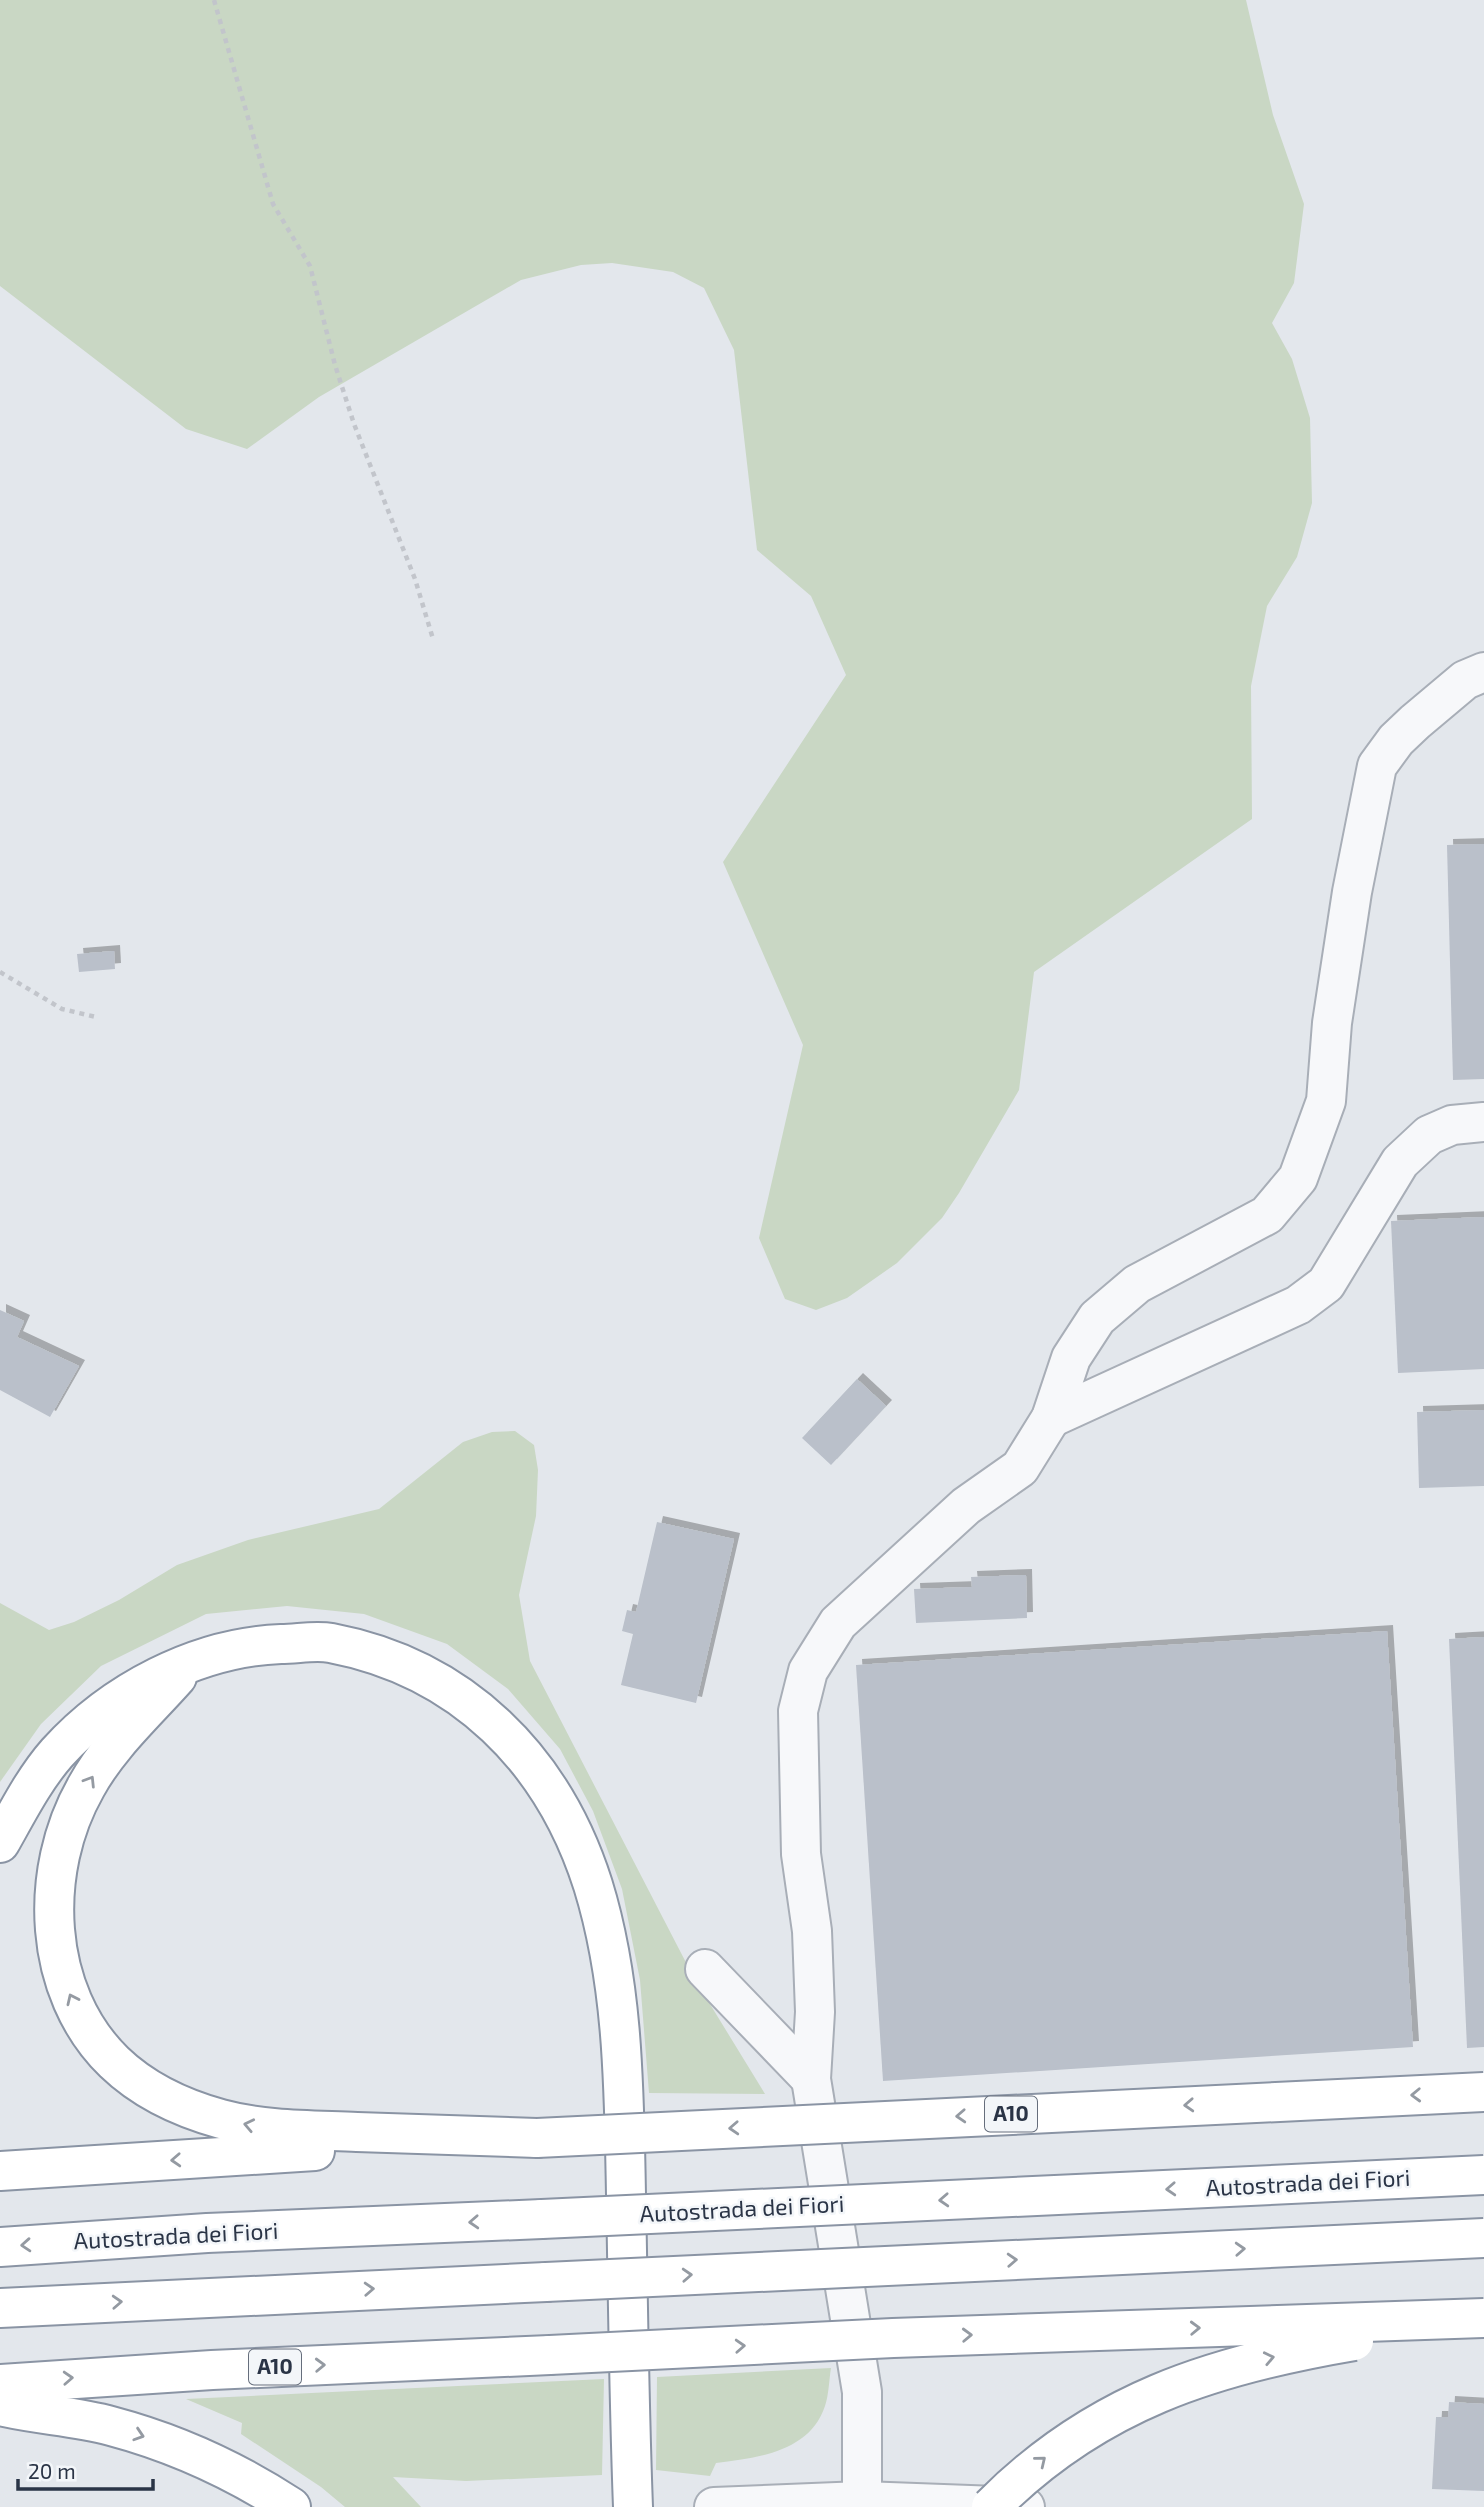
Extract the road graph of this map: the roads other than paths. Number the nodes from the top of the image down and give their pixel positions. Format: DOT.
graph roads {
  1 [pos="1484,672"];
  2 [pos="1484,1122"];
  3 [pos="1051,1418"];
  4 [pos="189,1664"];
  5 [pos="0,1843"];
  6 [pos="705,1969"];
  7 [pos="811,2080"];
  8 [pos="1484,2092"];
  9 [pos="537,2138"];
  10 [pos="0,2171"];
  11 [pos="1484,2175"];
  12 [pos="1484,2238"];
  13 [pos="0,2247"];
  14 [pos="0,2308"];
  15 [pos="1484,2319"];
  16 [pos="0,2384"];
  17 [pos="0,2406"];
  18 [pos="862,2501"];
  19 [pos="291,2507"];
  20 [pos="633,2507"];
  21 [pos="714,2507"];
  22 [pos="991,2507"];
  23 [pos="1025,2507"];
  1 -- 3 [label="street"];
  2 -- 3 [label="street"];
  3 -- 7 [label="street"];
  4 -- 5 [label="highway"];
  9 -- 4 [label="highway, one-way"];
  4 -- 20 [label="highway"];
  6 -- 7 [label="street"];
  7 -- 18 [label="street"];
  8 -- 9 [label="highway, A10, one-way, bridge"];
  9 -- 10 [label="highway, A10, one-way"];
  11 -- 13 [label="highway, Autostrada dei Fiori, one-way, bridge"];
  14 -- 12 [label="highway, one-way, bridge"];
  16 -- 15 [label="highway, A10, one-way, bridge"];
  22 -- 15 [label="highway, one-way, bridge"];
  17 -- 19 [label="highway, one-way"];
  18 -- 21 [label="street"];
  18 -- 23 [label="street"];
}
